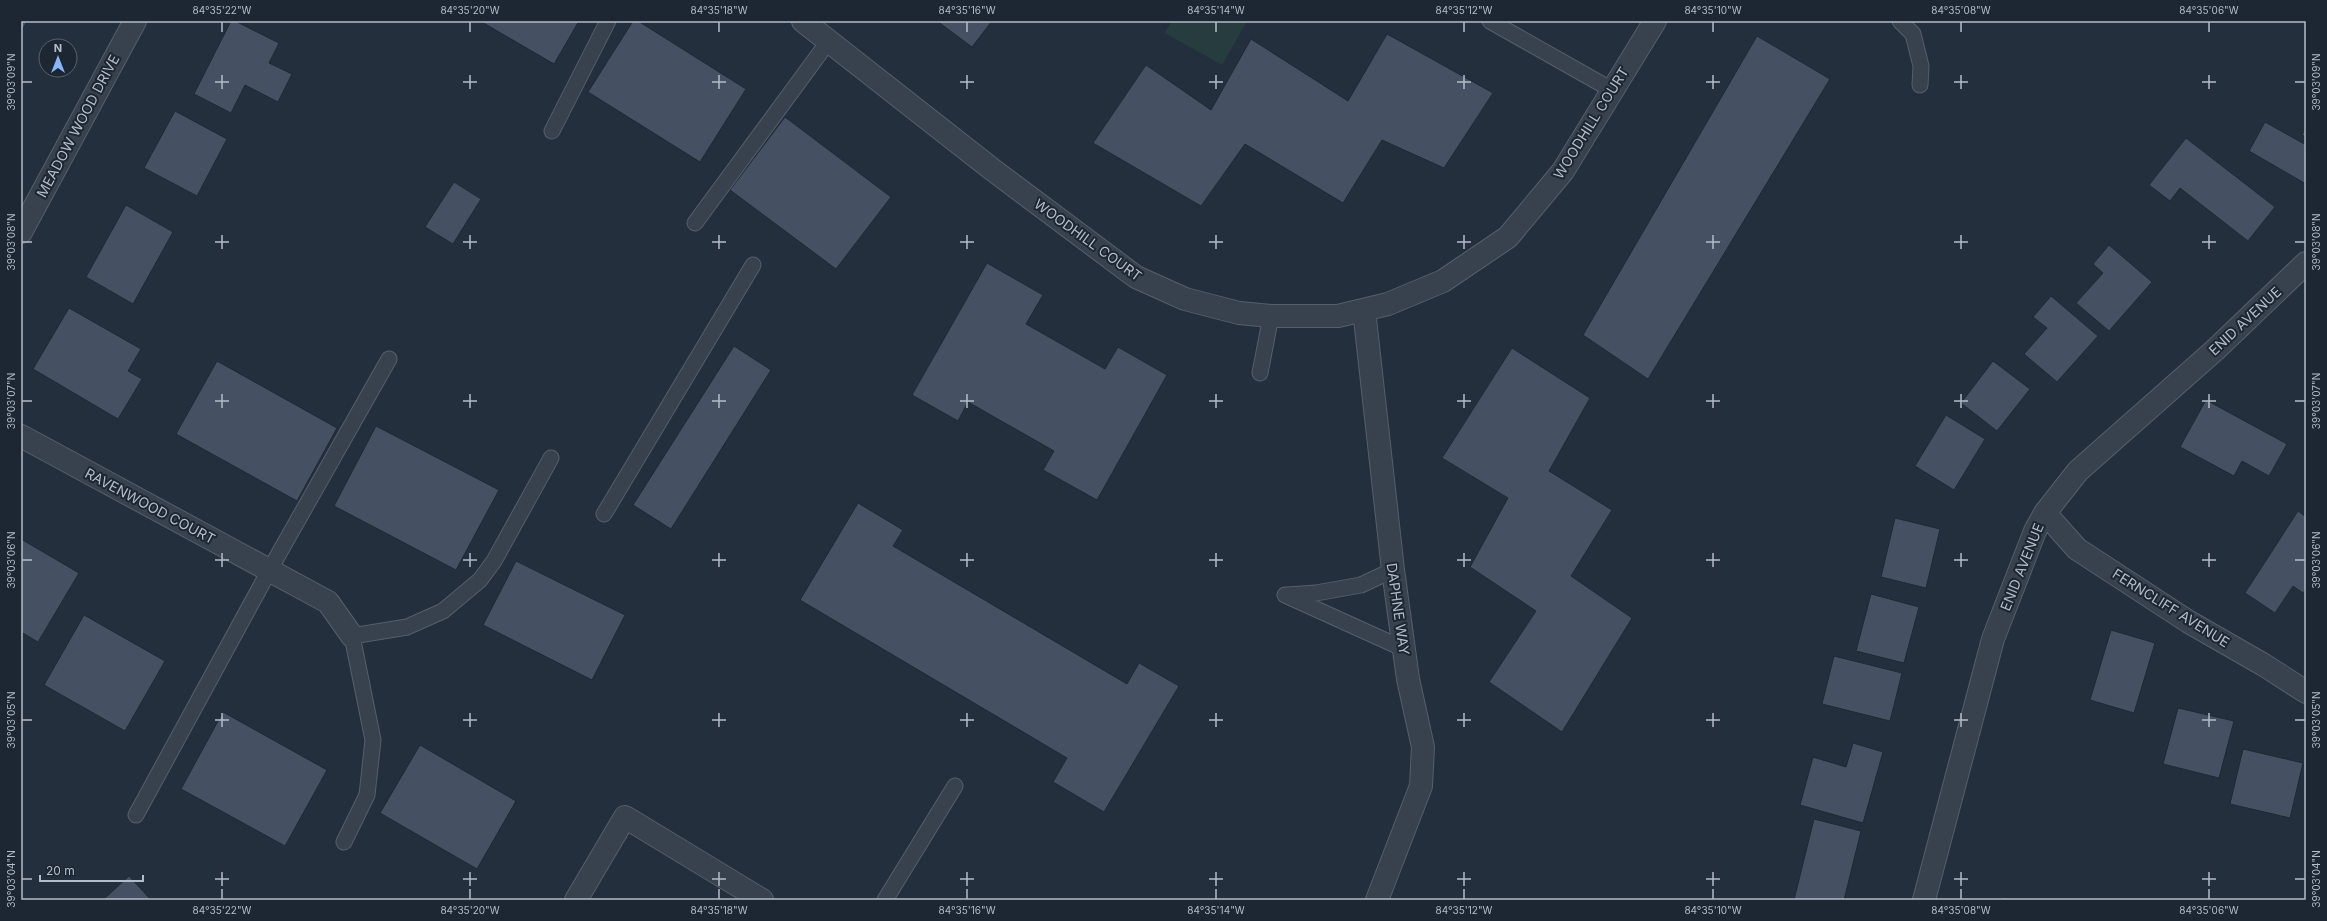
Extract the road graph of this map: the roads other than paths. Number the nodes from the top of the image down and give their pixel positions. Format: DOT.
graph roads {
  1 [pos="135,21"];
  2 [pos="608,21"];
  3 [pos="803,21"];
  4 [pos="1490,21"];
  5 [pos="1655,21"];
  6 [pos="1900,21"];
  7 [pos="828,42"];
  8 [pos="1920,85"];
  9 [pos="1612,90"];
  10 [pos="552,131"];
  11 [pos="695,223"];
  12 [pos="21,232"];
  13 [pos="2306,264"];
  14 [pos="753,265"];
  15 [pos="1364,310"];
  16 [pos="1271,316"];
  17 [pos="389,360"];
  18 [pos="1260,373"];
  19 [pos="21,436"];
  20 [pos="551,458"];
  21 [pos="2045,513"];
  22 [pos="604,514"];
  23 [pos="269,570"];
  24 [pos="1393,570"];
  25 [pos="352,636"];
  26 [pos="1404,648"];
  27 [pos="2306,692"];
  28 [pos="955,786"];
  29 [pos="136,815"];
  30 [pos="344,842"];
  31 [pos="576,900"];
  32 [pos="762,900"];
  33 [pos="884,900"];
  34 [pos="1377,900"];
  35 [pos="1924,900"];
  1 -- 12 [label="street, MEADOW WOOD DRIVE"];
  2 -- 10 [label="lane"];
  3 -- 7 [label="street, WOODHILL COURT"];
  4 -- 9 [label="lane"];
  5 -- 9 [label="street, WOODHILL COURT"];
  6 -- 8 [label="lane"];
  7 -- 11 [label="lane"];
  7 -- 16 [label="street, WOODHILL COURT"];
  9 -- 15 [label="street, WOODHILL COURT"];
  13 -- 21 [label="street, ENID AVENUE"];
  14 -- 22 [label="lane"];
  15 -- 16 [label="street, WOODHILL COURT"];
  15 -- 24 [label="street, DAPHNE WAY"];
  16 -- 18 [label="lane"];
  17 -- 23 [label="lane"];
  19 -- 23 [label="street, RAVENWOOD COURT"];
  20 -- 25 [label="lane"];
  21 -- 27 [label="street, FERNCLIFF AVENUE"];
  21 -- 35 [label="street, ENID AVENUE"];
  23 -- 25 [label="street, RAVENWOOD COURT"];
  23 -- 29 [label="lane"];
  24 -- 26 [label="street, DAPHNE WAY"];
  24 -- 26 [label="lane"];
  25 -- 30 [label="lane"];
  26 -- 34 [label="street, DAPHNE WAY"];
  28 -- 33 [label="lane"];
  31 -- 32 [label="street"];
}
